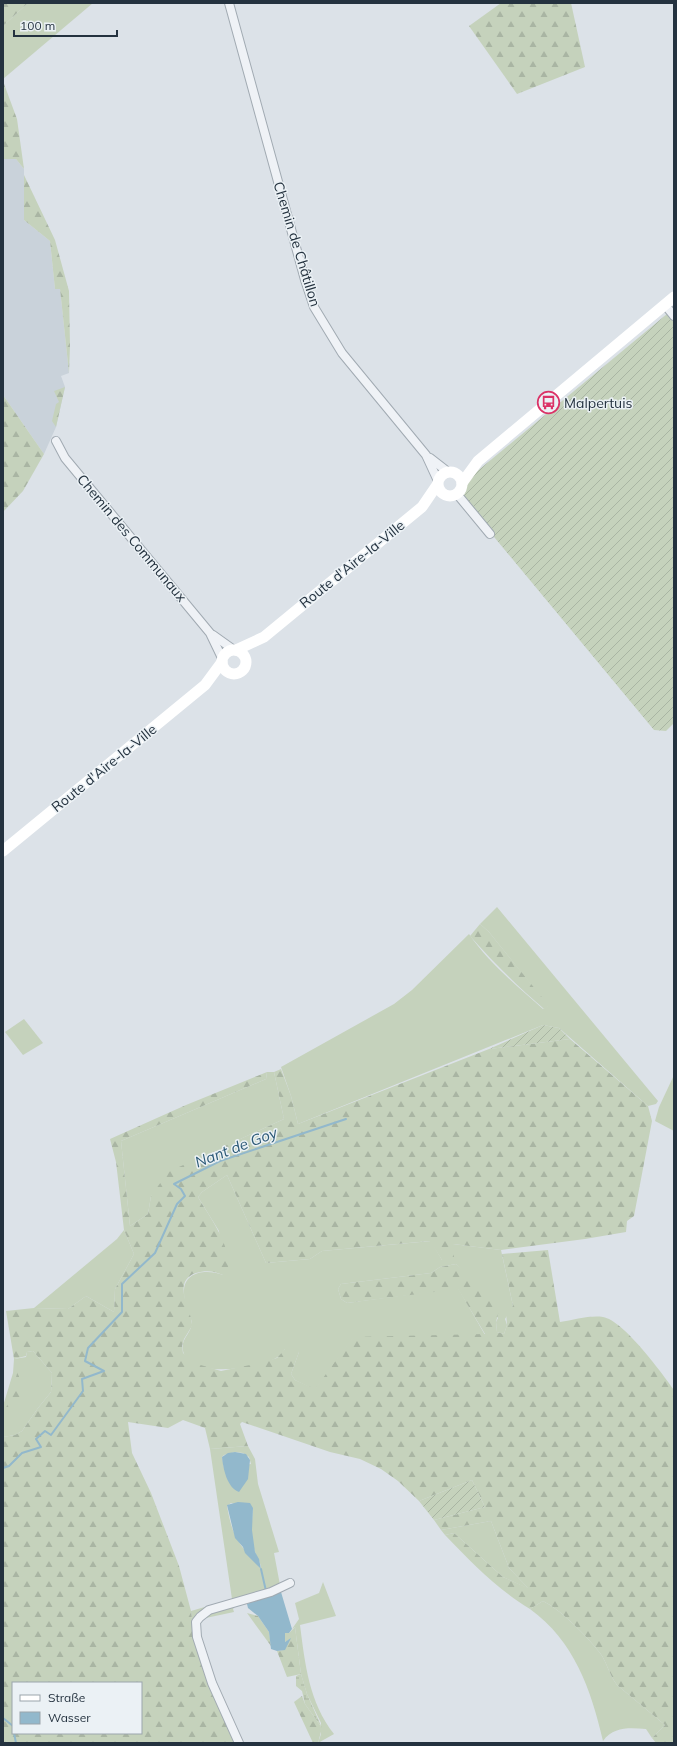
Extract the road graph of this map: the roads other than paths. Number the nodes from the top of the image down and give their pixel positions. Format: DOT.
graph roads {
  1 [pos="229,3"];
  2 [pos="674,297"];
  3 [pos="665,305"];
  4 [pos="674,316"];
  5 [pos="56,441"];
  6 [pos="426,455"];
  7 [pos="478,460"];
  8 [pos="450,472"];
  9 [pos="438,483"];
  10 [pos="462,483"];
  11 [pos="452,495"];
  12 [pos="422,507"];
  13 [pos="490,534"];
  14 [pos="210,633"];
  15 [pos="264,637"];
  16 [pos="235,650"];
  17 [pos="222,660"];
  18 [pos="246,663"];
  19 [pos="233,674"];
  20 [pos="205,686"];
  21 [pos="3,851"];
  22 [pos="290,1583"];
  23 [pos="239,1743"];
  1 -- 6 [label="street, Chemin de Châtillon"];
  2 -- 3 [label="main road"];
  3 -- 4 [label="street"];
  3 -- 7 [label="main road"];
  5 -- 14 [label="street, Chemin des Communaux"];
  6 -- 8 [label="street, Chemin de Châtillon"];
  6 -- 9 [label="street, Chemin de Châtillon"];
  7 -- 8 [label="main road"];
  7 -- 10 [label="main road"];
  8 -- 9 [label="main road"];
  8 -- 10 [label="main road"];
  9 -- 11 [label="main road"];
  9 -- 12 [label="main road, Route d'Aire-la-Ville"];
  10 -- 11 [label="main road"];
  11 -- 12 [label="main road, Route d'Aire-la-Ville"];
  11 -- 13 [label="street"];
  12 -- 15 [label="main road, Route d'Aire-la-Ville"];
  14 -- 16 [label="street, Chemin des Communaux"];
  14 -- 17 [label="street, Chemin des Communaux"];
  15 -- 16 [label="main road, Route d'Aire-la-Ville"];
  15 -- 18 [label="main road, Route d'Aire-la-Ville"];
  16 -- 17 [label="main road"];
  16 -- 18 [label="main road"];
  17 -- 19 [label="main road"];
  17 -- 20 [label="main road, Route d'Aire-la-Ville"];
  18 -- 19 [label="main road"];
  19 -- 20 [label="main road, Route d'Aire-la-Ville"];
  20 -- 21 [label="main road, Route d'Aire-la-Ville"];
  22 -- 23 [label="street"];
}
